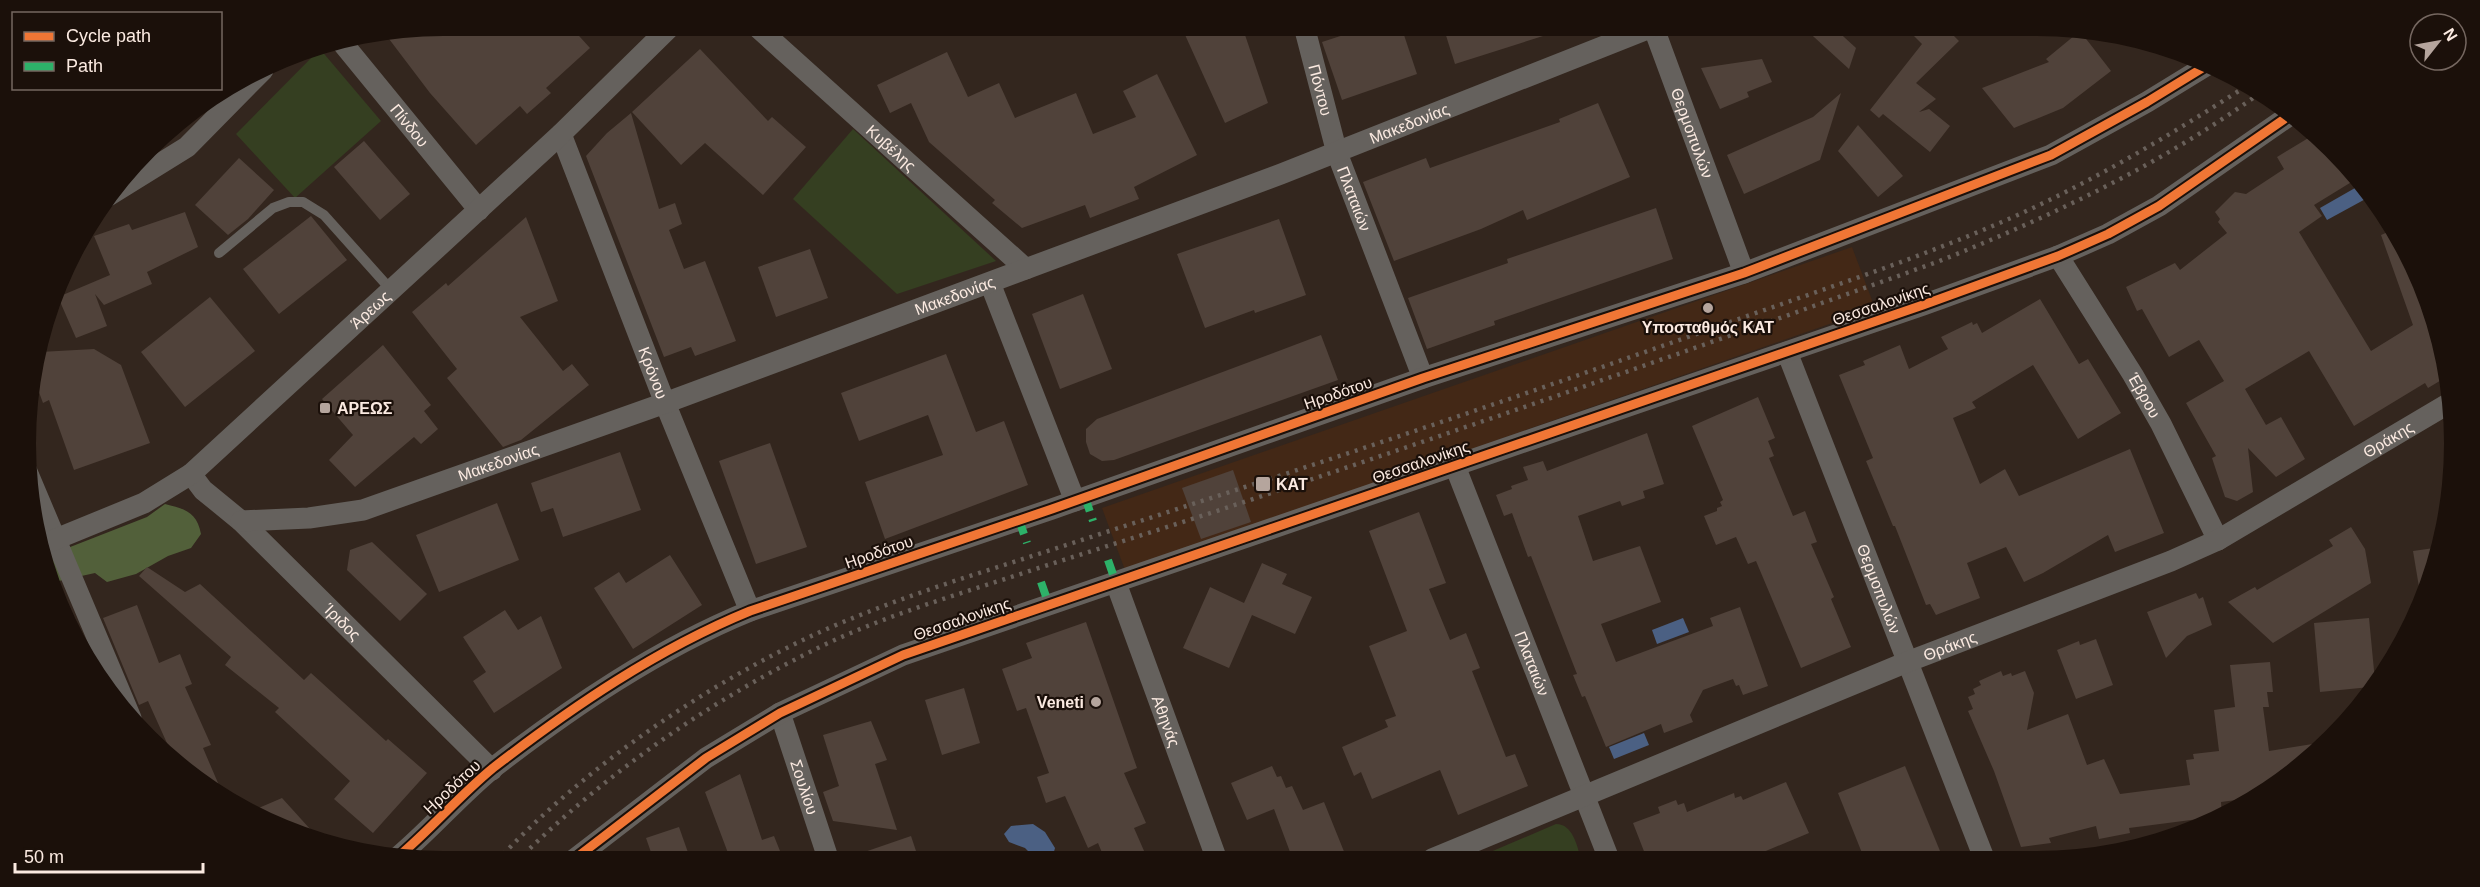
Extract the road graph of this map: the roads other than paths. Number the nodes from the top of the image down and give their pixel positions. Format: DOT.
graph roads {
  1 [pos="661,36"];
  2 [pos="767,36"];
  3 [pos="1307,36"];
  4 [pos="1629,36"];
  5 [pos="1658,36"];
  6 [pos="347,48"];
  7 [pos="2199,70"];
  8 [pos="245,88"];
  9 [pos="2284,119"];
  10 [pos="561,134"];
  11 [pos="1337,153"];
  12 [pos="132,181"];
  13 [pos="479,210"];
  14 [pos="219,253"];
  15 [pos="2058,256"];
  16 [pos="1026,269"];
  17 [pos="1744,273"];
  18 [pos="990,283"];
  19 [pos="392,291"];
  20 [pos="1787,352"];
  21 [pos="1423,378"];
  22 [pos="665,403"];
  23 [pos="2442,407"];
  24 [pos="1455,466"];
  25 [pos="191,474"];
  26 [pos="1074,501"];
  27 [pos="241,521"];
  28 [pos="2218,540"];
  29 [pos="48,542"];
  30 [pos="50,550"];
  31 [pos="1116,583"];
  32 [pos="750,610"];
  33 [pos="1907,662"];
  34 [pos="115,685"];
  35 [pos="780,713"];
  36 [pos="492,770"];
  37 [pos="1585,797"];
  38 [pos="406,849"];
  39 [pos="585,851"];
  40 [pos="826,851"];
  41 [pos="1214,851"];
  42 [pos="1452,851"];
  43 [pos="1606,851"];
  44 [pos="1981,851"];
  1 -- 10 [label="street, Άρεως"];
  2 -- 16 [label="street, Κυβέλης"];
  3 -- 11 [label="street, Πόντου"];
  4 -- 11 [label="street, Μακεδονίας"];
  5 -- 17 [label="street, Θερμοπυλών"];
  6 -- 13 [label="street, Πίνδου"];
  7 -- 17 [label="street"];
  8 -- 12 [label="street"];
  9 -- 15 [label="street, Θεσσαλονίκης"];
  10 -- 13 [label="street, Άρεως"];
  10 -- 22 [label="street, Κρόνου"];
  11 -- 16 [label="street, Μακεδονίας"];
  11 -- 21 [label="street, Πλαταιών"];
  13 -- 19 [label="street, Άρεως"];
  14 -- 19 [label="lane"];
  15 -- 20 [label="street, Θεσσαλονίκης"];
  15 -- 28 [label="street, Έβρου"];
  16 -- 18 [label="street, Μακεδονίας"];
  17 -- 21 [label="street"];
  18 -- 22 [label="street, Μακεδονίας"];
  18 -- 26 [label="street"];
  19 -- 25 [label="street, Άρεως"];
  20 -- 24 [label="street, Θεσσαλονίκης"];
  20 -- 33 [label="street, Θερμοπυλών"];
  21 -- 26 [label="street, Ηροδότου"];
  22 -- 27 [label="street, Μακεδονίας"];
  22 -- 32 [label="street, Κρόνου"];
  23 -- 28 [label="street, Θράκης"];
  24 -- 31 [label="street, Θεσσαλονίκης"];
  24 -- 37 [label="street, Πλαταιών"];
  25 -- 27 [label="street, Ίριδος"];
  25 -- 29 [label="street, Άρεως"];
  26 -- 32 [label="street, Ηροδότου"];
  27 -- 36 [label="street, Ίριδος"];
  28 -- 33 [label="street, Θράκης"];
  30 -- 34 [label="street"];
  31 -- 35 [label="street, Θεσσαλονίκης"];
  31 -- 41 [label="street, Αθηνάς"];
  32 -- 36 [label="street, Ηροδότου"];
  33 -- 37 [label="street, Θράκης"];
  33 -- 44 [label="street, Θερμοπυλών"];
  35 -- 39 [label="street, Θεσσαλονίκης"];
  35 -- 40 [label="street, Σουλίου"];
  36 -- 38 [label="street, Ηροδότου"];
  37 -- 42 [label="street, Θράκης"];
  37 -- 43 [label="street, Πλαταιών"];
}
